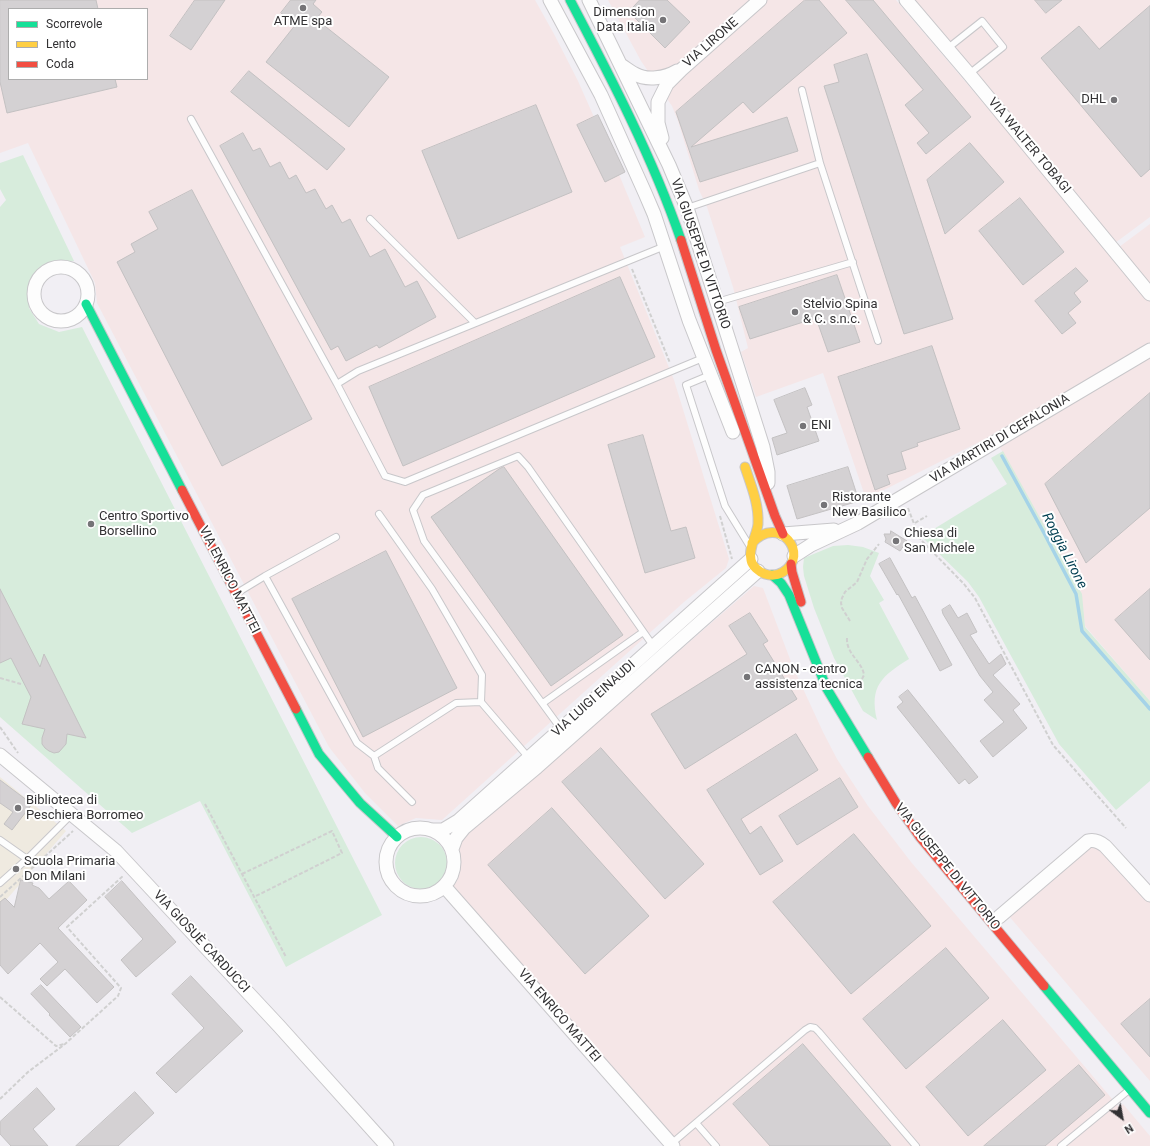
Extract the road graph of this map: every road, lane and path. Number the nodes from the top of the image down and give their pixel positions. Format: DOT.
graph roads {
  1 [pos="550,0"];
  2 [pos="570,0"];
  3 [pos="589,0"];
  4 [pos="760,0"];
  5 [pos="906,0"];
  6 [pos="948,48"];
  7 [pos="621,65"];
  8 [pos="681,70"];
  9 [pos="970,74"];
  10 [pos="802,90"];
  11 [pos="191,119"];
  12 [pos="820,163"];
  13 [pos="669,165"];
  14 [pos="687,208"];
  15 [pos="370,219"];
  16 [pos="665,246"];
  17 [pos="852,262"];
  18 [pos="1150,294"];
  19 [pos="717,302"];
  20 [pos="86,304"];
  21 [pos="475,323"];
  22 [pos="878,341"];
  23 [pos="716,350"];
  24 [pos="1150,350"];
  25 [pos="703,358"];
  26 [pos="710,375"];
  27 [pos="337,384"];
  28 [pos="734,435"];
  29 [pos="742,460"];
  30 [pos="768,497"];
  31 [pos="902,497"];
  32 [pos="379,514"];
  33 [pos="927,516"];
  34 [pos="914,523"];
  35 [pos="849,528"];
  36 [pos="782,534"];
  37 [pos="336,537"];
  38 [pos="879,544"];
  39 [pos="751,550"];
  40 [pos="792,560"];
  41 [pos="758,571"];
  42 [pos="772,575"];
  43 [pos="265,576"];
  44 [pos="236,594"];
  45 [pos="850,621"];
  46 [pos="643,632"];
  47 [pos="847,638"];
  48 [pos="819,644"];
  49 [pos="657,652"];
  50 [pos="0,678"];
  51 [pos="20,684"];
  52 [pos="853,689"];
  53 [pos="481,702"];
  54 [pos="543,703"];
  55 [pos="851,712"];
  56 [pos="0,728"];
  57 [pos="565,734"];
  58 [pos="0,755"];
  59 [pos="20,756"];
  60 [pos="374,756"];
  61 [pos="533,762"];
  62 [pos="412,802"];
  63 [pos="205,804"];
  64 [pos="72,814"];
  65 [pos="84,824"];
  66 [pos="1126,828"];
  67 [pos="433,830"];
  68 [pos="397,837"];
  69 [pos="0,840"];
  70 [pos="452,849"];
  71 [pos="27,859"];
  72 [pos="131,868"];
  73 [pos="242,874"];
  74 [pos="0,883"];
  75 [pos="444,886"];
  76 [pos="1150,895"];
  77 [pos="0,897"];
  78 [pos="254,897"];
  79 [pos="1001,920"];
  80 [pos="286,957"];
  81 [pos="0,997"];
  82 [pos="66,1044"];
  83 [pos="1130,1089"];
  84 [pos="0,1099"];
  85 [pos="1150,1113"];
  86 [pos="696,1123"];
  87 [pos="672,1145"];
  88 [pos="387,1146"];
  89 [pos="716,1146"];
  90 [pos="916,1146"];
  91 [pos="1061,1146"];
  1 -- 16 [label="street, VIA GIUSEPPE DI VITTORIO"];
  2 -- 23 [label="main road, VIA GIUSEPPE DI VITTORIO"];
  3 -- 7 [label="street, VIA GIUSEPPE DI VITTORIO"];
  4 -- 8 [label="street, VIA LIRONE"];
  5 -- 6 [label="street, VIA WALTER TOBAGI"];
  6 -- 9 [label="street, VIA WALTER TOBAGI"];
  6 -- 9 [label="lane"];
  7 -- 8 [label="street, VIA LIRONE"];
  7 -- 13 [label="street, VIA GIUSEPPE DI VITTORIO"];
  8 -- 13 [label="street, VIA LIRONE"];
  9 -- 18 [label="street, VIA WALTER TOBAGI"];
  10 -- 12 [label="lane"];
  11 -- 27 [label="lane"];
  12 -- 14 [label="lane"];
  12 -- 17 [label="lane"];
  13 -- 14 [label="street, VIA GIUSEPPE DI VITTORIO"];
  14 -- 19 [label="street, VIA GIUSEPPE DI VITTORIO"];
  15 -- 21 [label="lane"];
  16 -- 21 [label="lane"];
  16 -- 25 [label="street, VIA GIUSEPPE DI VITTORIO"];
  17 -- 19 [label="lane"];
  17 -- 22 [label="lane"];
  19 -- 30 [label="street, VIA GIUSEPPE DI VITTORIO"];
  20 -- 20 [label="street"];
  20 -- 44 [label="main road, VIA ENRICO MATTEI"];
  21 -- 27 [label="lane"];
  23 -- 28 [label="main road, VIA GIUSEPPE DI VITTORIO"];
  23 -- 30 [label="main road, VIA GIUSEPPE DI VITTORIO"];
  24 -- 31 [label="street, VIA MARTIRI DI CEFALONIA"];
  25 -- 26 [label="street, VIA GIUSEPPE DI VITTORIO"];
  25 -- 27 [label="lane"];
  26 -- 28 [label="street, VIA GIUSEPPE DI VITTORIO"];
  26 -- 39 [label="lane"];
  29 -- 39 [label="main road"];
  30 -- 36 [label="main road, VIA GIUSEPPE DI VITTORIO"];
  31 -- 34 [label="path"];
  31 -- 35 [label="street, VIA MARTIRI DI CEFALONIA"];
  32 -- 53 [label="lane"];
  33 -- 34 [label="path"];
  34 -- 66 [label="path"];
  35 -- 36 [label="street, VIA MARTIRI DI CEFALONIA"];
  35 -- 40 [label="street, VIA MARTIRI DI CEFALONIA"];
  36 -- 39 [label="main road"];
  36 -- 40 [label="main road, VIA GIUSEPPE DI VITTORIO"];
  37 -- 43 [label="lane"];
  38 -- 45 [label="path"];
  39 -- 41 [label="main road"];
  39 -- 49 [label="street, VIA LUIGI EINAUDI"];
  40 -- 42 [label="main road"];
  40 -- 48 [label="main road, VIA GIUSEPPE DI VITTORIO"];
  41 -- 42 [label="main road"];
  41 -- 49 [label="street, VIA LUIGI EINAUDI"];
  42 -- 83 [label="main road, VIA GIUSEPPE DI VITTORIO"];
  43 -- 44 [label="lane"];
  43 -- 60 [label="lane"];
  44 -- 68 [label="main road, VIA ENRICO MATTEI"];
  46 -- 49 [label="lane"];
  46 -- 54 [label="lane"];
  46 -- 54 [label="lane"];
  47 -- 52 [label="path"];
  49 -- 57 [label="street, VIA LUIGI EINAUDI"];
  50 -- 51 [label="path"];
  53 -- 60 [label="lane"];
  53 -- 61 [label="lane"];
  54 -- 57 [label="lane"];
  55 -- 79 [label="main road, VIA GIUSEPPE DI VITTORIO"];
  56 -- 59 [label="path"];
  57 -- 61 [label="street, VIA LUIGI EINAUDI"];
  58 -- 64 [label="street, VIA GIOSUÈ CARDUCCI"];
  60 -- 62 [label="lane"];
  61 -- 67 [label="street, VIA LUIGI EINAUDI"];
  61 -- 70 [label="street, VIA LUIGI EINAUDI"];
  63 -- 73 [label="path"];
  64 -- 65 [label="street, VIA GIOSUÈ CARDUCCI"];
  64 -- 71 [label="lane"];
  65 -- 72 [label="street, VIA GIOSUÈ CARDUCCI"];
  65 -- 77 [label="path"];
  67 -- 68 [label="street"];
  67 -- 70 [label="street"];
  68 -- 75 [label="street"];
  69 -- 71 [label="lane"];
  70 -- 75 [label="street"];
  71 -- 74 [label="lane"];
  72 -- 82 [label="path"];
  72 -- 88 [label="street, VIA GIOSUÈ CARDUCCI"];
  73 -- 78 [label="path"];
  73 -- 78 [label="path"];
  75 -- 87 [label="street, VIA ENRICO MATTEI"];
  76 -- 79 [label="street"];
  78 -- 80 [label="path"];
  81 -- 82 [label="path"];
  82 -- 84 [label="path"];
  83 -- 85 [label="main road, VIA GIUSEPPE DI VITTORIO"];
  83 -- 91 [label="lane"];
  86 -- 87 [label="lane"];
  86 -- 89 [label="lane"];
  86 -- 90 [label="lane"];
}
